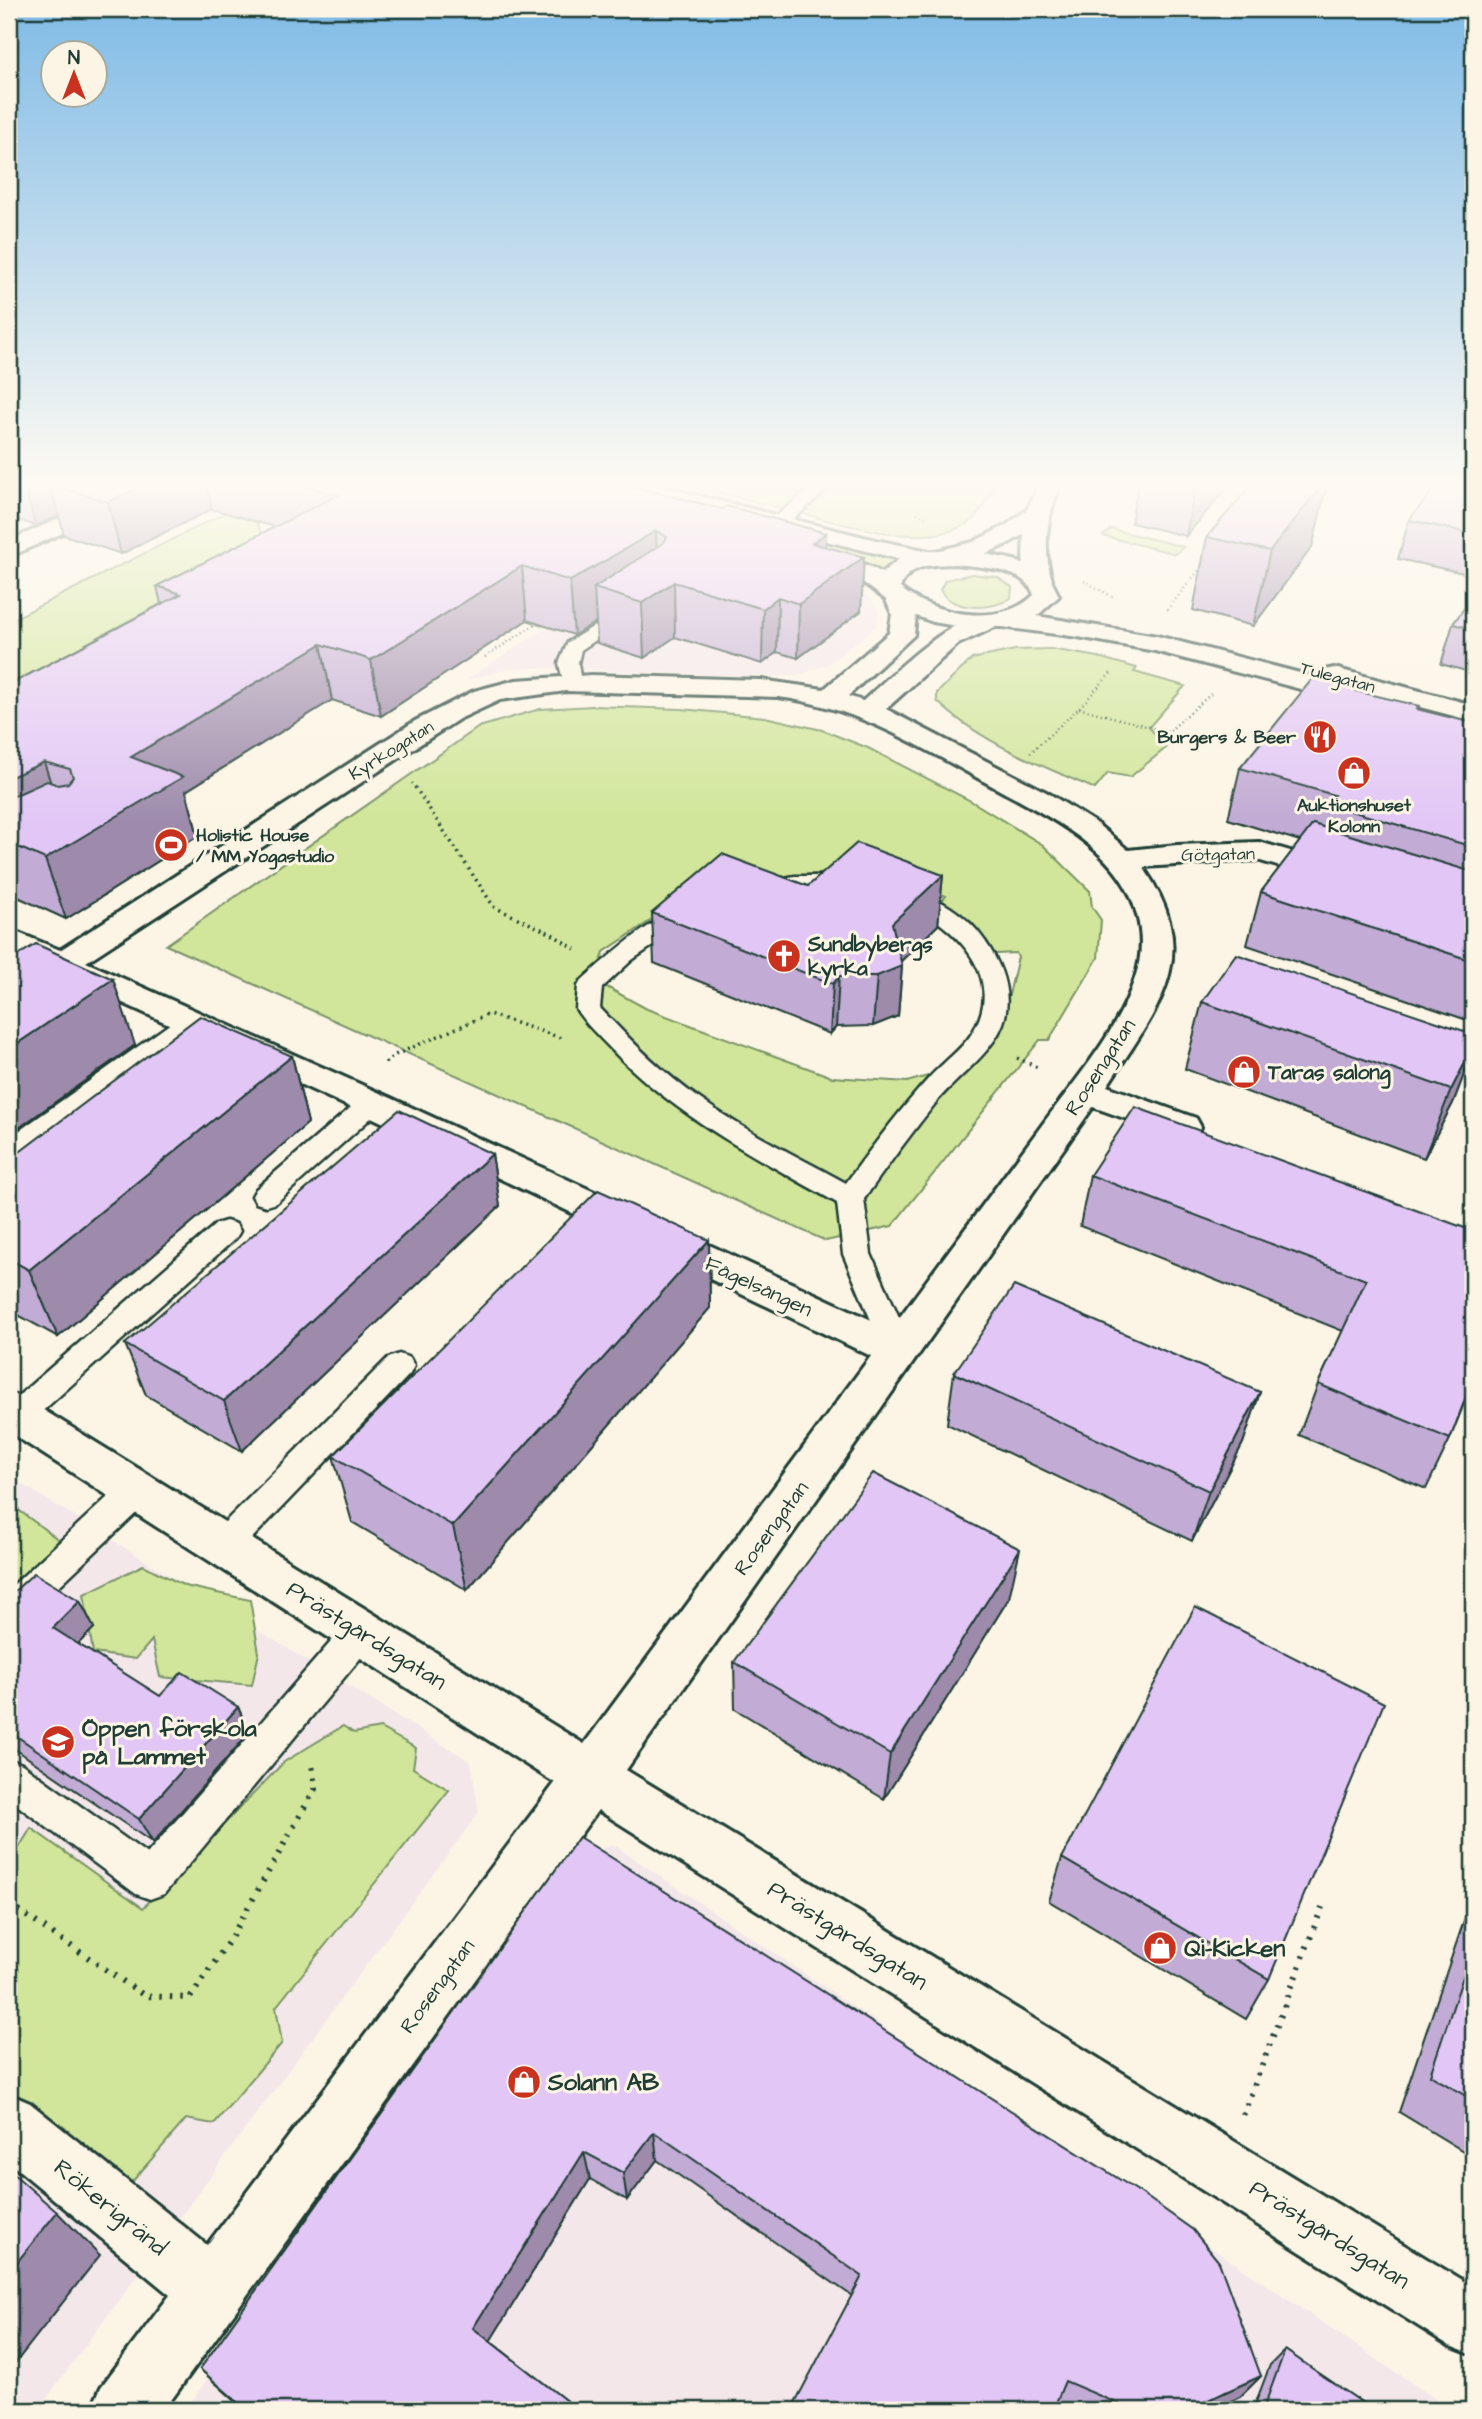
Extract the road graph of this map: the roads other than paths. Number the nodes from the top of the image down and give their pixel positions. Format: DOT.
graph roads {
  1 [pos="894,597"];
  2 [pos="900,597"];
  3 [pos="1045,597"];
  4 [pos="1065,597"];
  5 [pos="646,598"];
  6 [pos="995,620"];
  7 [pos="571,683"];
  8 [pos="829,698"];
  9 [pos="869,711"];
  10 [pos="1473,713"];
  11 [pos="1473,726"];
  12 [pos="1121,860"];
  13 [pos="1360,882"];
  14 [pos="740,891"];
  15 [pos="701,903"];
  16 [pos="9,939"];
  17 [pos="61,963"];
  18 [pos="9,997"];
  19 [pos="190,1021"];
  20 [pos="1086,1091"];
  21 [pos="360,1098"];
  22 [pos="1219,1141"];
  23 [pos="9,1151"];
  24 [pos="266,1196"];
  25 [pos="850,1198"];
  26 [pos="226,1231"];
  27 [pos="899,1352"];
  28 [pos="399,1366"];
  29 [pos="13,1412"];
  30 [pos="137,1490"];
  31 [pos="224,1545"];
  32 [pos="9,1611"];
  33 [pos="361,1632"];
  34 [pos="9,1777"];
  35 [pos="592,1777"];
  36 [pos="9,2124"];
  37 [pos="212,2290"];
  38 [pos="1473,2323"];
  39 [pos="124,2410"];
  1 -- 8 [label="street"];
  2 -- 6 [label="street, Tulegatan"];
  3 -- 6 [label="street"];
  4 -- 10 [label="street, Tulegatan"];
  5 -- 7 [label="lane"];
  6 -- 9 [label="street"];
  6 -- 11 [label="street, Tulegatan"];
  7 -- 8 [label="street, Kyrkogatan"];
  7 -- 17 [label="street, Kyrkogatan"];
  8 -- 9 [label="street, Rosengatan"];
  9 -- 12 [label="street, Rosengatan"];
  12 -- 13 [label="street, Götgatan"];
  12 -- 20 [label="street, Rosengatan"];
  14 -- 25 [label="lane"];
  15 -- 25 [label="lane"];
  16 -- 17 [label="street, Fågelsången"];
  17 -- 18 [label="street, Kyrkogatan"];
  17 -- 19 [label="street, Fågelsången"];
  19 -- 21 [label="street, Fågelsången"];
  19 -- 23 [label="lane"];
  20 -- 22 [label="street"];
  20 -- 27 [label="street, Rosengatan"];
  21 -- 24 [label="lane"];
  21 -- 27 [label="street, Fågelsången"];
  25 -- 27 [label="lane"];
  26 -- 29 [label="lane"];
  27 -- 35 [label="street, Rosengatan"];
  28 -- 31 [label="lane"];
  29 -- 30 [label="street, Prästgårdsgatan"];
  30 -- 31 [label="street, Prästgårdsgatan"];
  30 -- 32 [label="lane"];
  31 -- 33 [label="street, Prästgårdsgatan"];
  33 -- 34 [label="lane"];
  33 -- 35 [label="street, Prästgårdsgatan"];
  35 -- 37 [label="street, Rosengatan"];
  35 -- 38 [label="street, Prästgårdsgatan"];
  36 -- 37 [label="street, Rökerigränd"];
  37 -- 39 [label="street, Rosengatan"];
}
